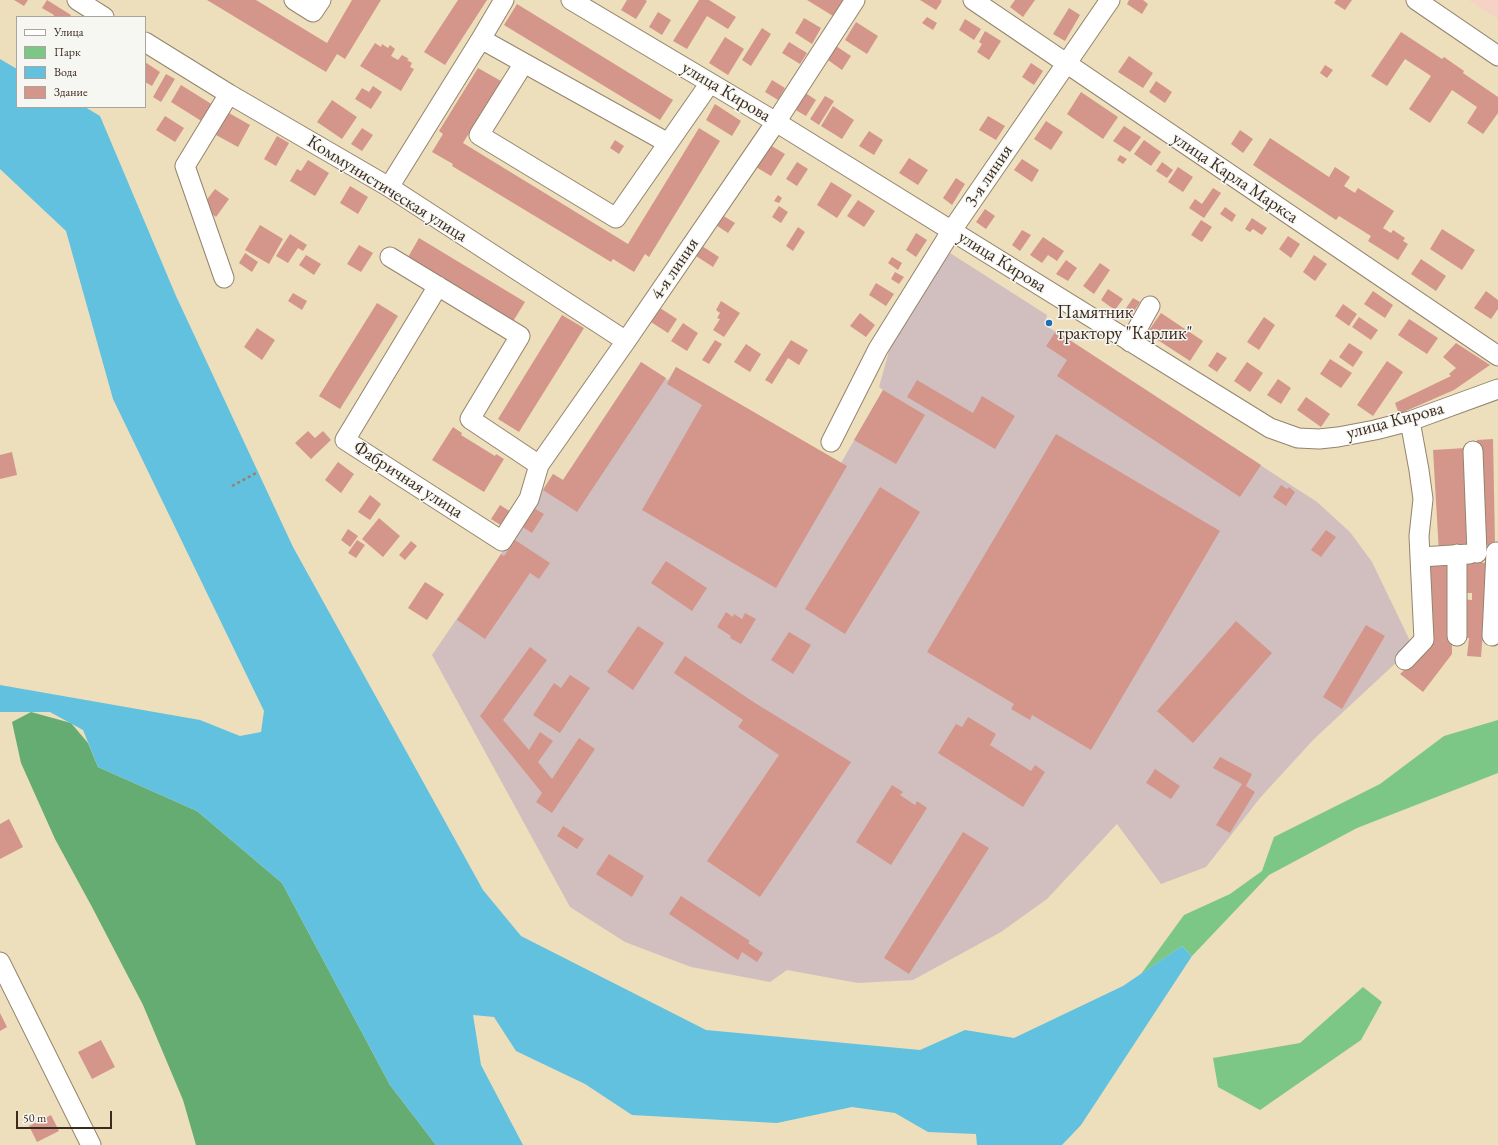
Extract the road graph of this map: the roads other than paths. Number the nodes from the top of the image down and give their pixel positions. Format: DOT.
graph roads {
  1 [pos="77,0"];
  2 [pos="294,0"];
  3 [pos="321,0"];
  4 [pos="504,0"];
  5 [pos="571,0"];
  6 [pos="855,0"];
  7 [pos="973,0"];
  8 [pos="1110,0"];
  9 [pos="1428,3"];
  10 [pos="102,16"];
  11 [pos="481,39"];
  12 [pos="146,43"];
  13 [pos="1498,56"];
  14 [pos="524,63"];
  15 [pos="1066,64"];
  16 [pos="710,83"];
  17 [pos="229,94"];
  18 [pos="776,122"];
  19 [pos="668,143"];
  20 [pos="389,187"];
  21 [pos="952,230"];
  22 [pos="390,257"];
  23 [pos="224,278"];
  24 [pos="438,286"];
  25 [pos="1150,306"];
  26 [pos="626,341"];
  27 [pos="1130,342"];
  28 [pos="1498,356"];
  29 [pos="1498,389"];
  30 [pos="1410,421"];
  31 [pos="831,442"];
  32 [pos="1473,451"];
  33 [pos="539,465"];
  34 [pos="502,540"];
  35 [pos="1490,552"];
  36 [pos="1457,554"];
  37 [pos="1420,557"];
  38 [pos="1458,636"];
  39 [pos="1492,636"];
  40 [pos="1405,660"];
  41 [pos="0,962"];
  42 [pos="91,1145"];
  1 -- 10 [label="street"];
  2 -- 3 [label="street"];
  4 -- 11 [label="street"];
  5 -- 16 [label="street, улица Кирова"];
  6 -- 18 [label="street, 4-я линия"];
  7 -- 15 [label="street, улица Карла Маркса"];
  8 -- 15 [label="street, 3-я линия"];
  9 -- 13 [label="street"];
  11 -- 14 [label="street"];
  11 -- 20 [label="street"];
  12 -- 17 [label="street, Коммунистическая улица"];
  14 -- 19 [label="street"];
  14 -- 19 [label="street"];
  15 -- 21 [label="street, 3-я линия"];
  15 -- 28 [label="street, улица Карла Маркса"];
  16 -- 18 [label="street, улица Кирова"];
  16 -- 19 [label="street"];
  17 -- 20 [label="street, Коммунистическая улица"];
  17 -- 23 [label="street"];
  18 -- 21 [label="street, улица Кирова"];
  18 -- 26 [label="street, 4-я линия"];
  20 -- 26 [label="street, Коммунистическая улица"];
  21 -- 27 [label="street, улица Кирова"];
  21 -- 31 [label="street, 3-я линия"];
  22 -- 24 [label="street"];
  24 -- 33 [label="street"];
  24 -- 34 [label="street, Фабричная улица"];
  25 -- 27 [label="street"];
  26 -- 33 [label="street, 4-я линия"];
  27 -- 30 [label="street, улица Кирова"];
  29 -- 30 [label="street, улица Кирова"];
  30 -- 37 [label="street"];
  32 -- 35 [label="street"];
  33 -- 34 [label="street, 4-я линия"];
  35 -- 36 [label="street"];
  35 -- 39 [label="street"];
  36 -- 37 [label="street"];
  36 -- 38 [label="street"];
  37 -- 40 [label="street"];
  41 -- 42 [label="street"];
}
